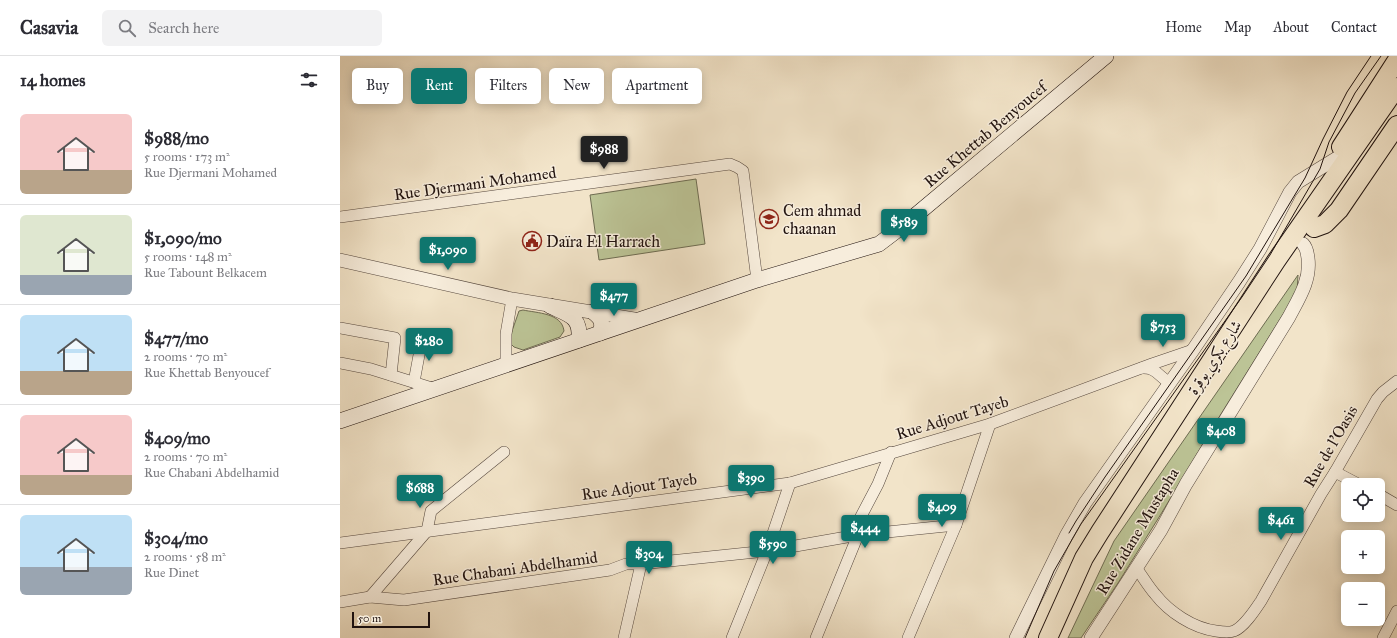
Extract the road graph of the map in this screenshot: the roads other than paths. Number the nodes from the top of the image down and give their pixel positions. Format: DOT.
graph roads {
  1 [pos="1106,56"];
  2 [pos="1397,60"];
  3 [pos="1397,87"];
  4 [pos="1397,107"];
  5 [pos="1397,125"];
  6 [pos="1337,158"];
  7 [pos="340,217"];
  8 [pos="1314,228"];
  9 [pos="1305,248"];
  10 [pos="340,260"];
  11 [pos="1281,264"];
  12 [pos="757,280"];
  13 [pos="512,299"];
  14 [pos="550,306"];
  15 [pos="593,312"];
  16 [pos="641,320"];
  17 [pos="340,328"];
  18 [pos="600,333"];
  19 [pos="422,339"];
  20 [pos="579,340"];
  21 [pos="1193,350"];
  22 [pos="340,363"];
  23 [pos="506,364"];
  24 [pos="1141,368"];
  25 [pos="391,375"];
  26 [pos="1397,381"];
  27 [pos="414,382"];
  28 [pos="1170,383"];
  29 [pos="435,389"];
  30 [pos="340,421"];
  31 [pos="990,424"];
  32 [pos="504,452"];
  33 [pos="891,452"];
  34 [pos="1335,472"];
  35 [pos="1347,478"];
  36 [pos="790,483"];
  37 [pos="1385,498"];
  38 [pos="1397,505"];
  39 [pos="956,525"];
  40 [pos="427,531"];
  41 [pos="858,535"];
  42 [pos="340,543"];
  43 [pos="767,551"];
  44 [pos="640,564"];
  45 [pos="1137,569"];
  46 [pos="370,597"];
  47 [pos="340,602"];
  48 [pos="1397,611"];
  49 [pos="1236,634"];
  50 [pos="624,638"];
  51 [pos="732,638"];
  52 [pos="816,638"];
  53 [pos="908,638"];
  54 [pos="1016,638"];
  55 [pos="1048,638"];
  56 [pos="1059,638"];
  57 [pos="1091,638"];
  58 [pos="1383,638"];
  1 -- 12 [label="main road, Rue Khettab Benyoucef"];
  2 -- 6 [label="highway"];
  3 -- 11 [label="highway, شارع بكري بوقرة"];
  4 -- 8 [label="highway"];
  5 -- 8 [label="highway"];
  6 -- 11 [label="highway"];
  6 -- 21 [label="street"];
  7 -- 12 [label="street, Rue Djermani Mohamed"];
  8 -- 9 [label="highway"];
  9 -- 11 [label="highway"];
  9 -- 45 [label="street, Rue Zidane Mustapha"];
  10 -- 13 [label="street"];
  11 -- 55 [label="highway, شارع بكري بوقرة"];
  11 -- 56 [label="highway, شارع بكري بوقرة"];
  12 -- 16 [label="main road, Rue Khettab Benyoucef"];
  13 -- 14 [label="street"];
  13 -- 23 [label="street"];
  14 -- 15 [label="street"];
  14 -- 20 [label="main road"];
  15 -- 16 [label="street"];
  15 -- 18 [label="main road"];
  16 -- 18 [label="main road, Rue Khettab Benyoucef"];
  17 -- 25 [label="street"];
  18 -- 20 [label="main road, Rue Khettab Benyoucef"];
  19 -- 27 [label="street"];
  20 -- 23 [label="main road, Rue Khettab Benyoucef"];
  21 -- 24 [label="street, Rue Adjout Tayeb"];
  21 -- 28 [label="street"];
  22 -- 25 [label="street"];
  23 -- 29 [label="main road, Rue Khettab Benyoucef"];
  24 -- 28 [label="street"];
  24 -- 31 [label="street, Rue Adjout Tayeb"];
  25 -- 27 [label="street"];
  26 -- 34 [label="street, Rue de l'Oasis"];
  27 -- 29 [label="street"];
  28 -- 54 [label="street"];
  29 -- 30 [label="main road, Rue Khettab Benyoucef"];
  31 -- 33 [label="street, Rue Adjout Tayeb"];
  31 -- 39 [label="street"];
  32 -- 40 [label="street"];
  33 -- 36 [label="street, Rue Adjout Tayeb"];
  33 -- 41 [label="street"];
  34 -- 35 [label="street"];
  34 -- 49 [label="street, Rue de l'Oasis"];
  36 -- 40 [label="street, Rue Adjout Tayeb"];
  36 -- 43 [label="street"];
  37 -- 38 [label="street"];
  39 -- 41 [label="street, Rue Chabani Abdelhamid"];
  39 -- 53 [label="street"];
  40 -- 42 [label="street, Rue Adjout Tayeb"];
  40 -- 46 [label="street"];
  41 -- 43 [label="street, Rue Chabani Abdelhamid"];
  41 -- 52 [label="street"];
  43 -- 44 [label="street, Rue Chabani Abdelhamid"];
  43 -- 51 [label="street"];
  44 -- 46 [label="street, Rue Chabani Abdelhamid"];
  44 -- 50 [label="street"];
  45 -- 49 [label="street, Rue de l'Oasis"];
  45 -- 57 [label="street, Rue Zidane Mustapha"];
  46 -- 47 [label="street, Rue Chabani Abdelhamid"];
  48 -- 58 [label="street"];
}
